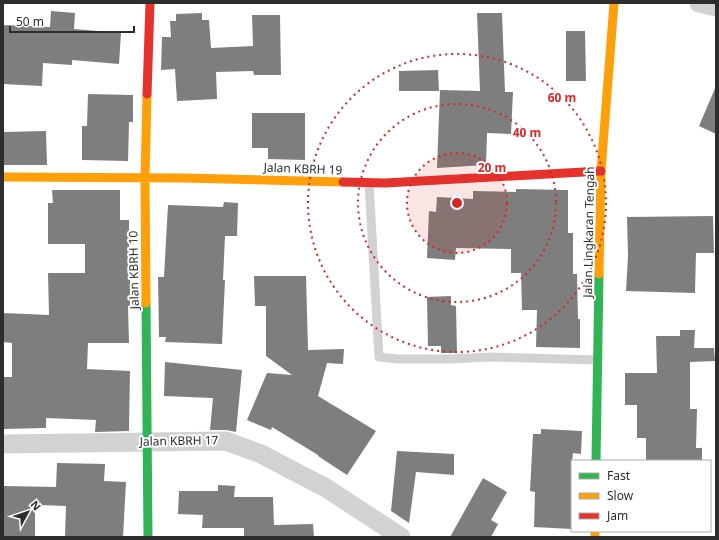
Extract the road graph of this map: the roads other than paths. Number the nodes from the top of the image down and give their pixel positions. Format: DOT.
graph roads {
  1 [pos="150,3"];
  2 [pos="614,3"];
  3 [pos="699,3"];
  4 [pos="716,7"];
  5 [pos="601,172"];
  6 [pos="3,177"];
  7 [pos="145,178"];
  8 [pos="369,183"];
  9 [pos="598,360"];
  10 [pos="148,442"];
  11 [pos="3,444"];
  12 [pos="596,460"];
  13 [pos="148,537"];
  14 [pos="401,537"];
  1 -- 7 [label="street, Jalan KBRH 10"];
  2 -- 5 [label="street, Jalan Lingkaran Tengah"];
  3 -- 4 [label="street"];
  5 -- 8 [label="street, Jalan KBRH 19"];
  5 -- 9 [label="street, Jalan Lingkaran Tengah"];
  6 -- 7 [label="street, Jalan KBRH 19"];
  7 -- 8 [label="street, Jalan KBRH 19"];
  7 -- 10 [label="street, Jalan KBRH 10"];
  8 -- 9 [label="lane"];
  9 -- 12 [label="street, Jalan Lingkaran Tengah"];
  10 -- 11 [label="street, Jalan KBRH 17"];
  10 -- 13 [label="street, Jalan KBRH 10"];
  10 -- 14 [label="street, Jalan KBRH 17"];
}
